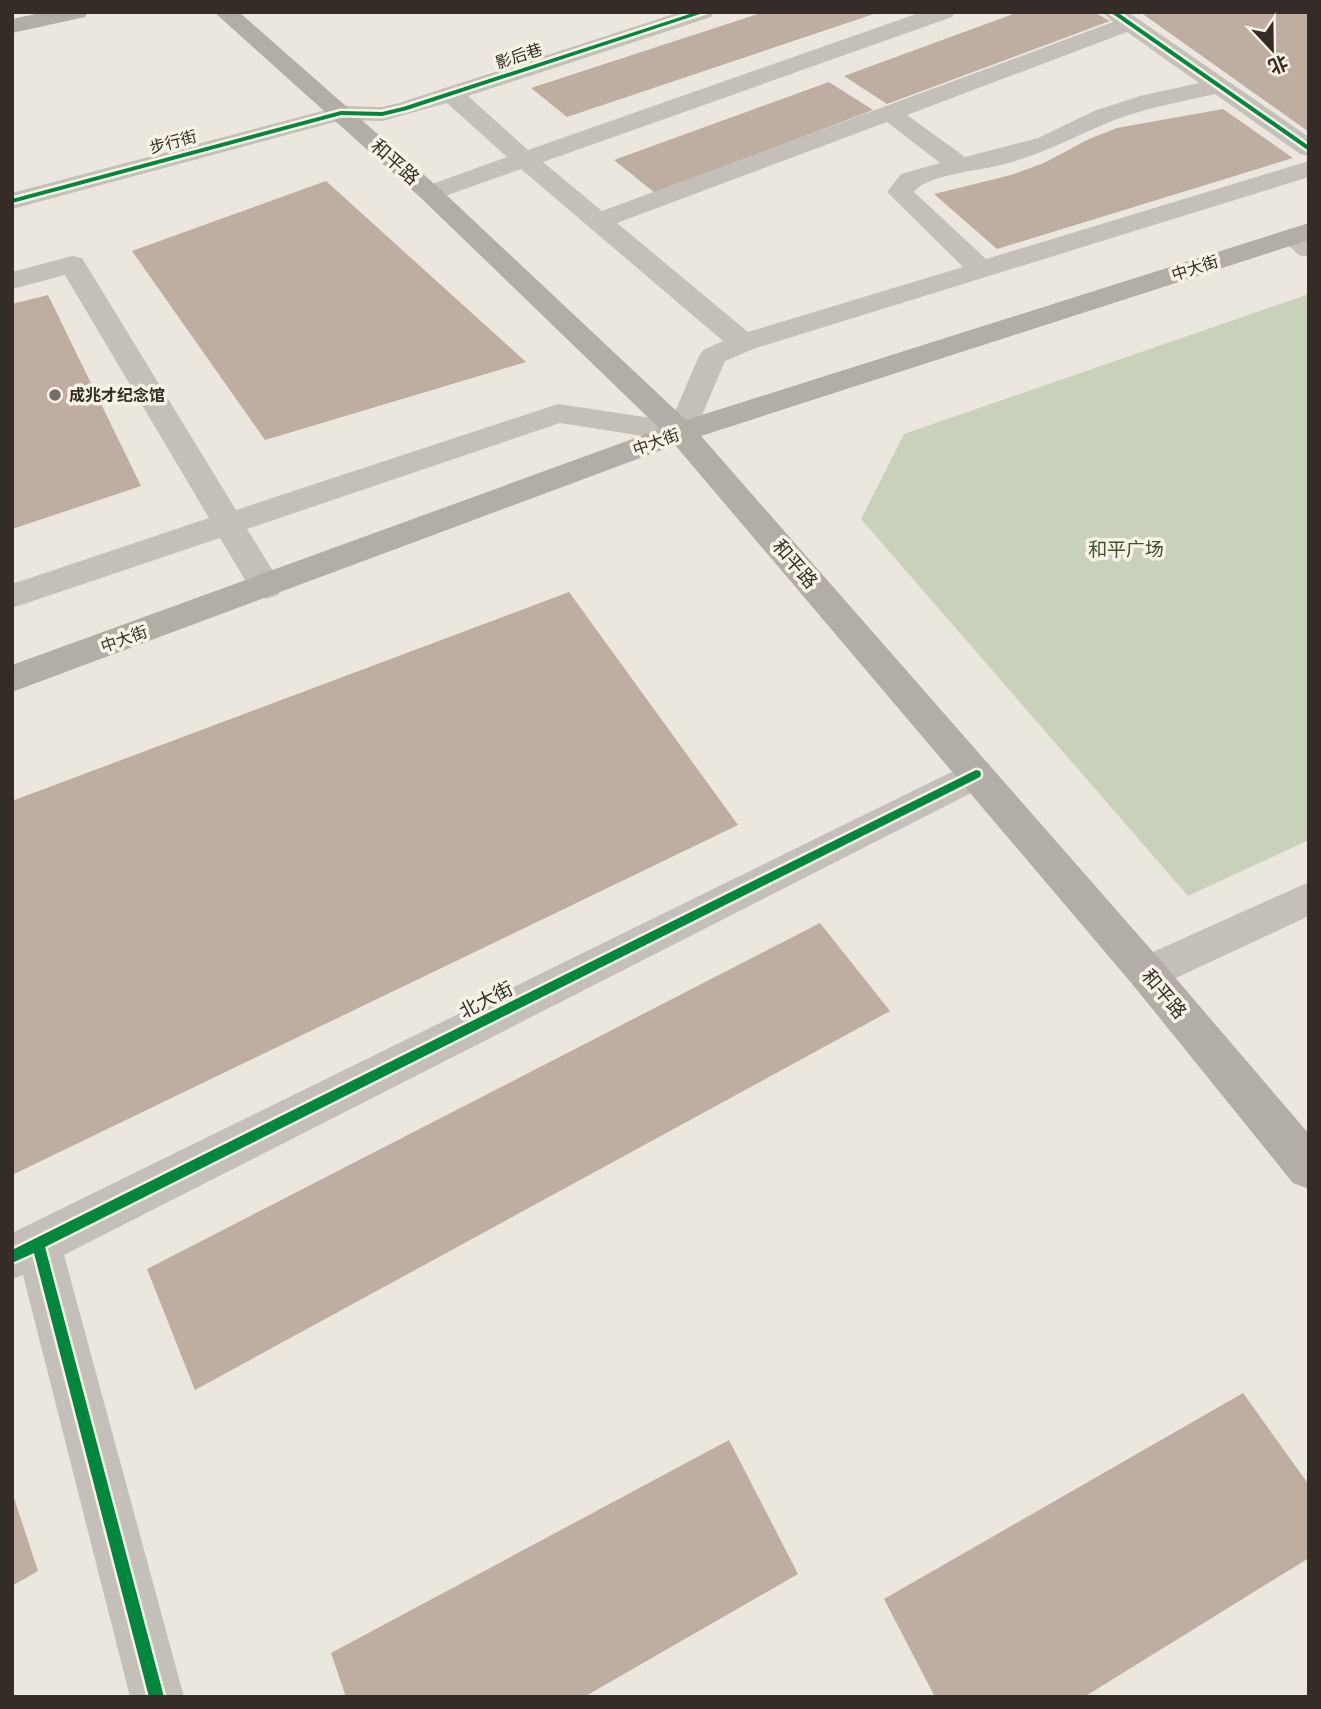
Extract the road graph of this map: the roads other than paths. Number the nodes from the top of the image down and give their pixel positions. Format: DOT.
graph roads {
  1 [pos="77,12"];
  2 [pos="225,12"];
  3 [pos="703,12"];
  4 [pos="944,12"];
  5 [pos="1121,18"];
  6 [pos="12,26"];
  7 [pos="1219,86"];
  8 [pos="451,94"];
  9 [pos="888,112"];
  10 [pos="341,113"];
  11 [pos="1309,149"];
  12 [pos="525,160"];
  13 [pos="962,167"];
  14 [pos="1309,169"];
  15 [pos="430,193"];
  16 [pos="12,201"];
  17 [pos="599,221"];
  18 [pos="1303,239"];
  19 [pos="982,270"];
  20 [pos="12,281"];
  21 [pos="743,343"];
  22 [pos="681,432"];
  23 [pos="227,522"];
  24 [pos="266,587"];
  25 [pos="12,596"];
  26 [pos="12,679"];
  27 [pos="976,774"];
  28 [pos="1309,898"];
  29 [pos="1147,973"];
  30 [pos="1309,1168"];
  31 [pos="25,1251"];
  32 [pos="157,1697"];
  1 -- 6 [label="main road"];
  2 -- 10 [label="main road, 和平路"];
  3 -- 8 [label="street, 影后巷"];
  4 -- 12 [label="street"];
  5 -- 7 [label="street"];
  5 -- 9 [label="street"];
  7 -- 11 [label="street"];
  7 -- 13 [label="street"];
  8 -- 10 [label="street, 影后巷"];
  8 -- 12 [label="street"];
  9 -- 13 [label="street"];
  9 -- 17 [label="street"];
  10 -- 15 [label="main road, 和平路"];
  10 -- 16 [label="street, 步行街"];
  12 -- 15 [label="street"];
  12 -- 17 [label="street"];
  13 -- 19 [label="street"];
  14 -- 19 [label="street"];
  15 -- 22 [label="main road, 和平路"];
  17 -- 21 [label="street"];
  18 -- 22 [label="main road, 中大街"];
  19 -- 21 [label="street"];
  20 -- 23 [label="street"];
  21 -- 22 [label="street"];
  22 -- 23 [label="street"];
  22 -- 24 [label="main road, 中大街"];
  22 -- 27 [label="main road, 和平路"];
  23 -- 24 [label="street"];
  23 -- 25 [label="street"];
  24 -- 26 [label="main road, 中大街"];
  27 -- 29 [label="main road, 和平路"];
  27 -- 31 [label="street, 北大街"];
  28 -- 29 [label="street"];
  29 -- 30 [label="main road, 和平路"];
  31 -- 32 [label="street"];
}
